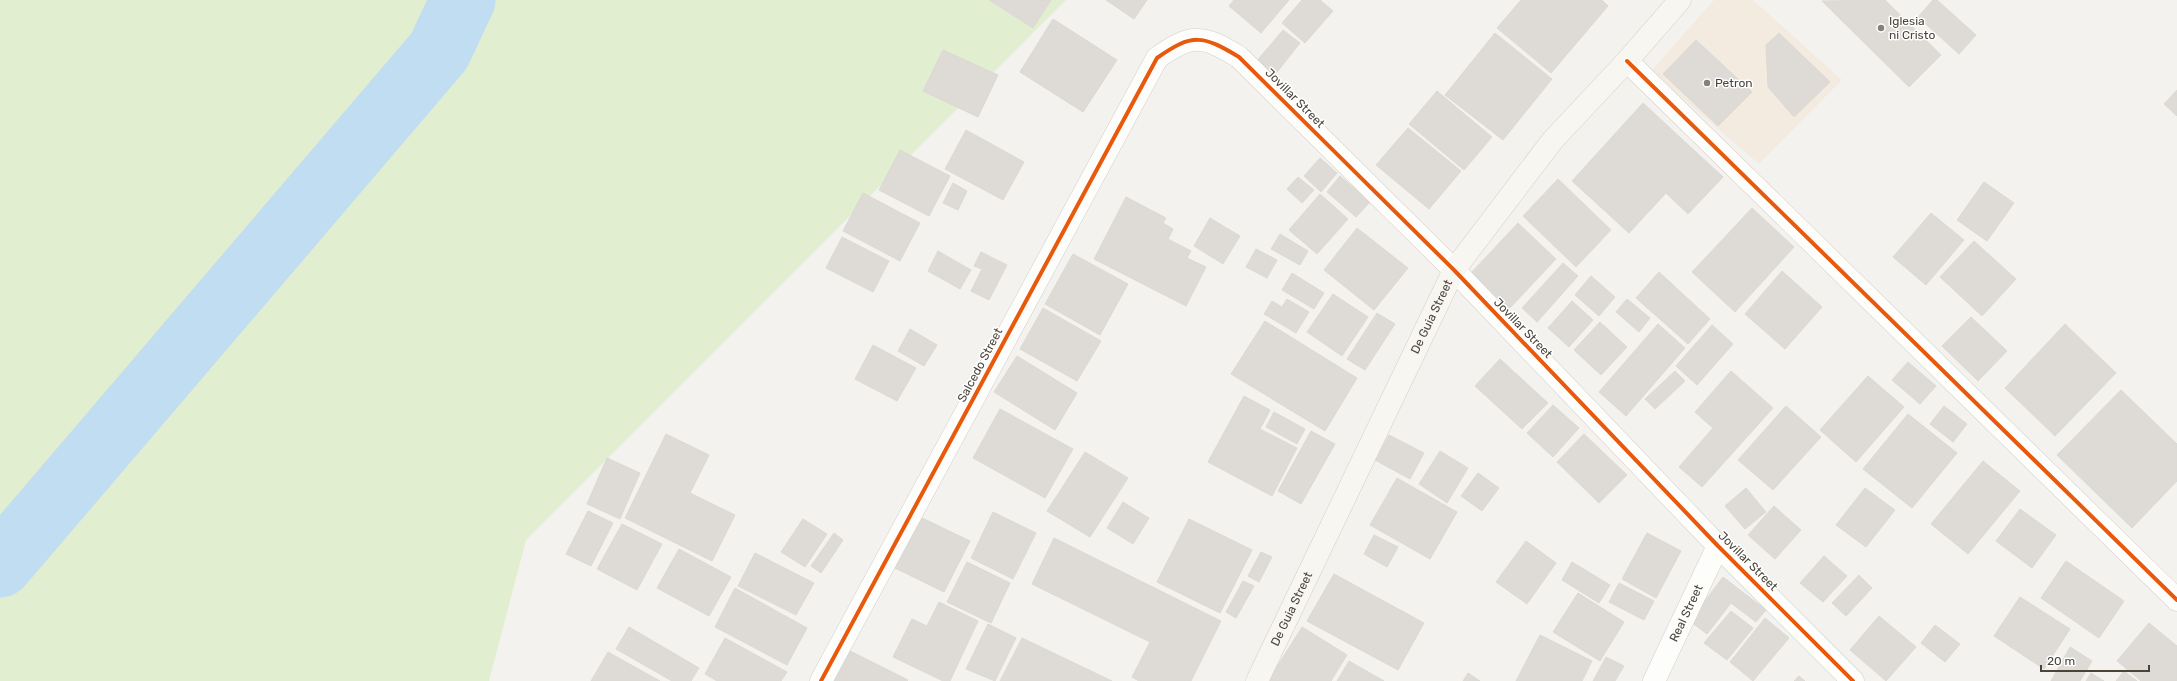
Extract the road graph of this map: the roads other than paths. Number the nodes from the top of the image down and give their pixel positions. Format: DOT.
graph roads {
  1 [pos="1680,0"];
  2 [pos="1157,58"];
  3 [pos="1627,61"];
  4 [pos="1454,270"];
  5 [pos="1718,546"];
  6 [pos="2174,590"];
  7 [pos="821,681"];
  8 [pos="1257,681"];
  9 [pos="1654,681"];
  10 [pos="1854,681"];
  1 -- 3 [label="main road, De Guia Street"];
  2 -- 4 [label="street, Jovillar Street"];
  2 -- 7 [label="street, Salcedo Street"];
  3 -- 4 [label="main road, De Guia Street"];
  3 -- 6 [label="street"];
  4 -- 5 [label="street, Jovillar Street"];
  4 -- 8 [label="main road, De Guia Street"];
  5 -- 9 [label="street, Real Street"];
  5 -- 10 [label="street, Jovillar Street"];
}
